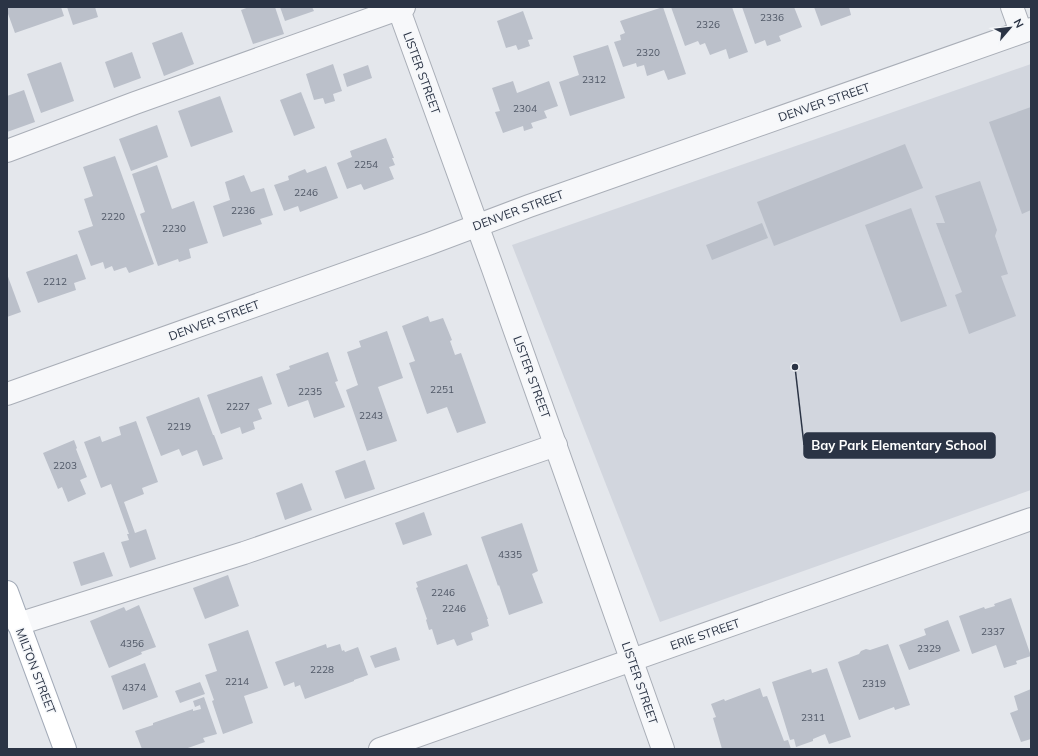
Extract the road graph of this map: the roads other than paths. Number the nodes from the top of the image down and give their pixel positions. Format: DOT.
graph roads {
  1 [pos="1012,7"];
  2 [pos="400,8"];
  3 [pos="1026,30"];
  4 [pos="7,151"];
  5 [pos="477,225"];
  6 [pos="7,394"];
  7 [pos="556,445"];
  8 [pos="1031,519"];
  9 [pos="7,592"];
  10 [pos="18,624"];
  11 [pos="633,660"];
  12 [pos="65,749"];
  13 [pos="380,749"];
  14 [pos="663,749"];
  1 -- 3 [label="street"];
  2 -- 4 [label="street"];
  2 -- 5 [label="street, LISTER STREET"];
  3 -- 5 [label="street, DENVER STREET"];
  5 -- 6 [label="street, DENVER STREET"];
  5 -- 7 [label="street, LISTER STREET"];
  7 -- 10 [label="street"];
  7 -- 11 [label="street, LISTER STREET"];
  8 -- 11 [label="street, ERIE STREET"];
  9 -- 10 [label="main road, MILTON STREET"];
  10 -- 12 [label="main road, MILTON STREET"];
  11 -- 13 [label="street, ERIE STREET"];
  11 -- 14 [label="street, LISTER STREET"];
}
